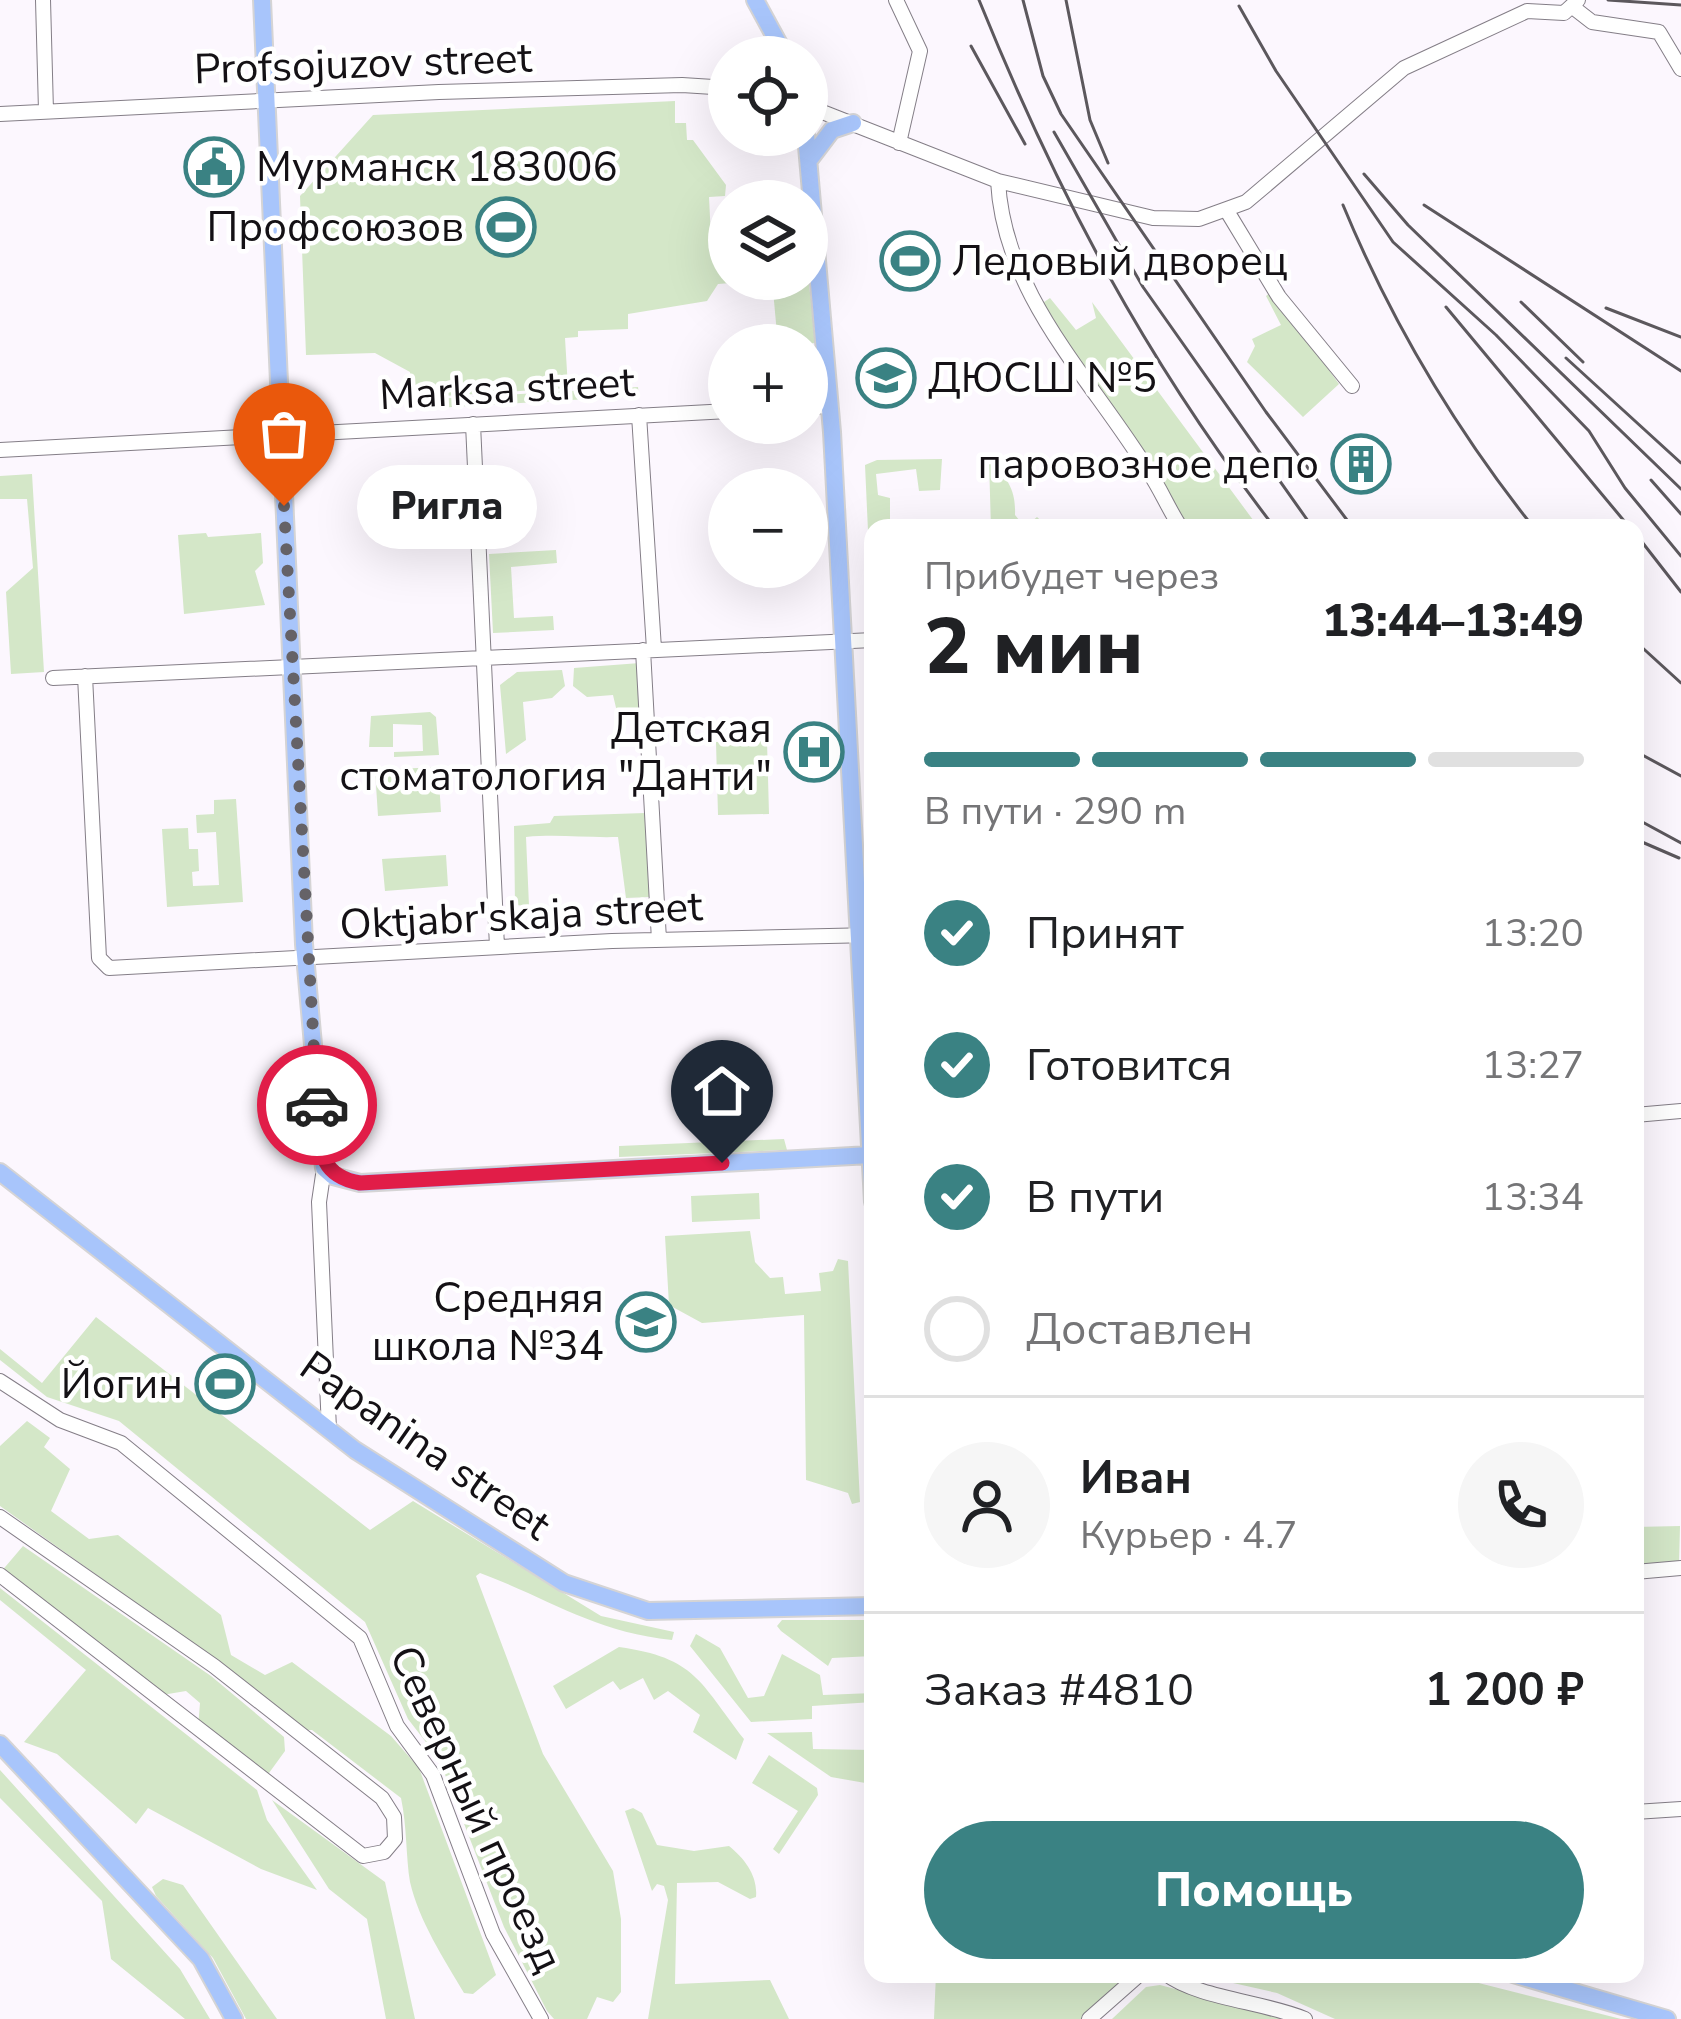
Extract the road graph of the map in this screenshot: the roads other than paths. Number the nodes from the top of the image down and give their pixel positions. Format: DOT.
graph roads {
  1 [pos="43,0"];
  2 [pos="262,0"];
  3 [pos="754,0"];
  4 [pos="896,0"];
  5 [pos="1576,4"];
  6 [pos="773,36"];
  7 [pos="1681,69"];
  8 [pos="708,87"];
  9 [pos="267,100"];
  10 [pos="46,111"];
  11 [pos="0,113"];
  12 [pos="828,114"];
  13 [pos="853,123"];
  14 [pos="898,143"];
  15 [pos="810,156"];
  16 [pos="810,159"];
  17 [pos="998,181"];
  18 [pos="1227,211"];
  19 [pos="1352,386"];
  20 [pos="830,406"];
  21 [pos="708,412"];
  22 [pos="639,415"];
  23 [pos="473,424"];
  24 [pos="279,434"];
  25 [pos="0,450"];
  26 [pos="1175,519"];
  27 [pos="864,640"];
  28 [pos="842,641"];
  29 [pos="649,650"];
  30 [pos="484,657"];
  31 [pos="294,665"];
  32 [pos="85,676"];
  33 [pos="53,677"];
  34 [pos="864,922"];
  35 [pos="864,935"];
  36 [pos="659,940"];
  37 [pos="497,947"];
  38 [pos="306,961"];
  39 [pos="1681,1111"];
  40 [pos="1644,1114"];
  41 [pos="864,1155"];
  42 [pos="324,1168"];
  43 [pos="0,1172"];
  44 [pos="0,1381"];
  45 [pos="328,1429"];
  46 [pos="0,1517"];
  47 [pos="1681,1568"];
  48 [pos="1644,1571"];
  49 [pos="0,1575"];
  50 [pos="864,1606"];
  51 [pos="0,1744"];
  52 [pos="1681,1808"];
  53 [pos="1644,1811"];
  54 [pos="1130,1983"];
  55 [pos="1194,1983"];
  56 [pos="1544,1983"];
  57 [pos="234,2019"];
  58 [pos="541,2019"];
  59 [pos="1089,2019"];
  60 [pos="1305,2019"];
  61 [pos="1666,2019"];
  1 -- 10 [label="street"];
  2 -- 9 [label="main road"];
  3 -- 6 [label="main road"];
  4 -- 14 [label="street"];
  5 -- 7 [label="street"];
  5 -- 18 [label="street"];
  8 -- 9 [label="street, Profsojuzov street"];
  9 -- 10 [label="street, Profsojuzov street"];
  9 -- 24 [label="main road"];
  10 -- 11 [label="street, Profsojuzov street"];
  12 -- 13 [label="street"];
  13 -- 14 [label="street"];
  13 -- 16 [label="main road"];
  14 -- 17 [label="street"];
  15 -- 16 [label="main road"];
  16 -- 20 [label="main road"];
  17 -- 18 [label="street"];
  17 -- 26 [label="street"];
  18 -- 19 [label="street"];
  20 -- 28 [label="main road"];
  21 -- 22 [label="street, Marksa street"];
  22 -- 23 [label="street, Marksa street"];
  22 -- 29 [label="street"];
  23 -- 24 [label="street, Marksa street"];
  23 -- 30 [label="street"];
  24 -- 25 [label="street, Marksa street"];
  24 -- 31 [label="main road"];
  27 -- 28 [label="street"];
  28 -- 29 [label="street"];
  28 -- 34 [label="main road"];
  29 -- 30 [label="street"];
  29 -- 36 [label="street"];
  30 -- 31 [label="street"];
  30 -- 37 [label="street"];
  31 -- 32 [label="street"];
  31 -- 38 [label="main road"];
  32 -- 33 [label="street"];
  32 -- 38 [label="street, Oktjabr'skaja street"];
  35 -- 36 [label="street, Oktjabr'skaja street"];
  36 -- 37 [label="street, Oktjabr'skaja street"];
  37 -- 38 [label="street, Oktjabr'skaja street"];
  38 -- 42 [label="main road"];
  39 -- 40 [label="street"];
  41 -- 42 [label="main road"];
  42 -- 45 [label="street"];
  43 -- 45 [label="main road, Papanina street"];
  44 -- 58 [label="street, Северный проезд"];
  45 -- 50 [label="main road, Papanina street"];
  46 -- 49 [label="street"];
  47 -- 48 [label="street"];
  51 -- 57 [label="main road"];
  52 -- 53 [label="street"];
  54 -- 59 [label="street"];
  55 -- 60 [label="street"];
  56 -- 61 [label="main road"];
}
